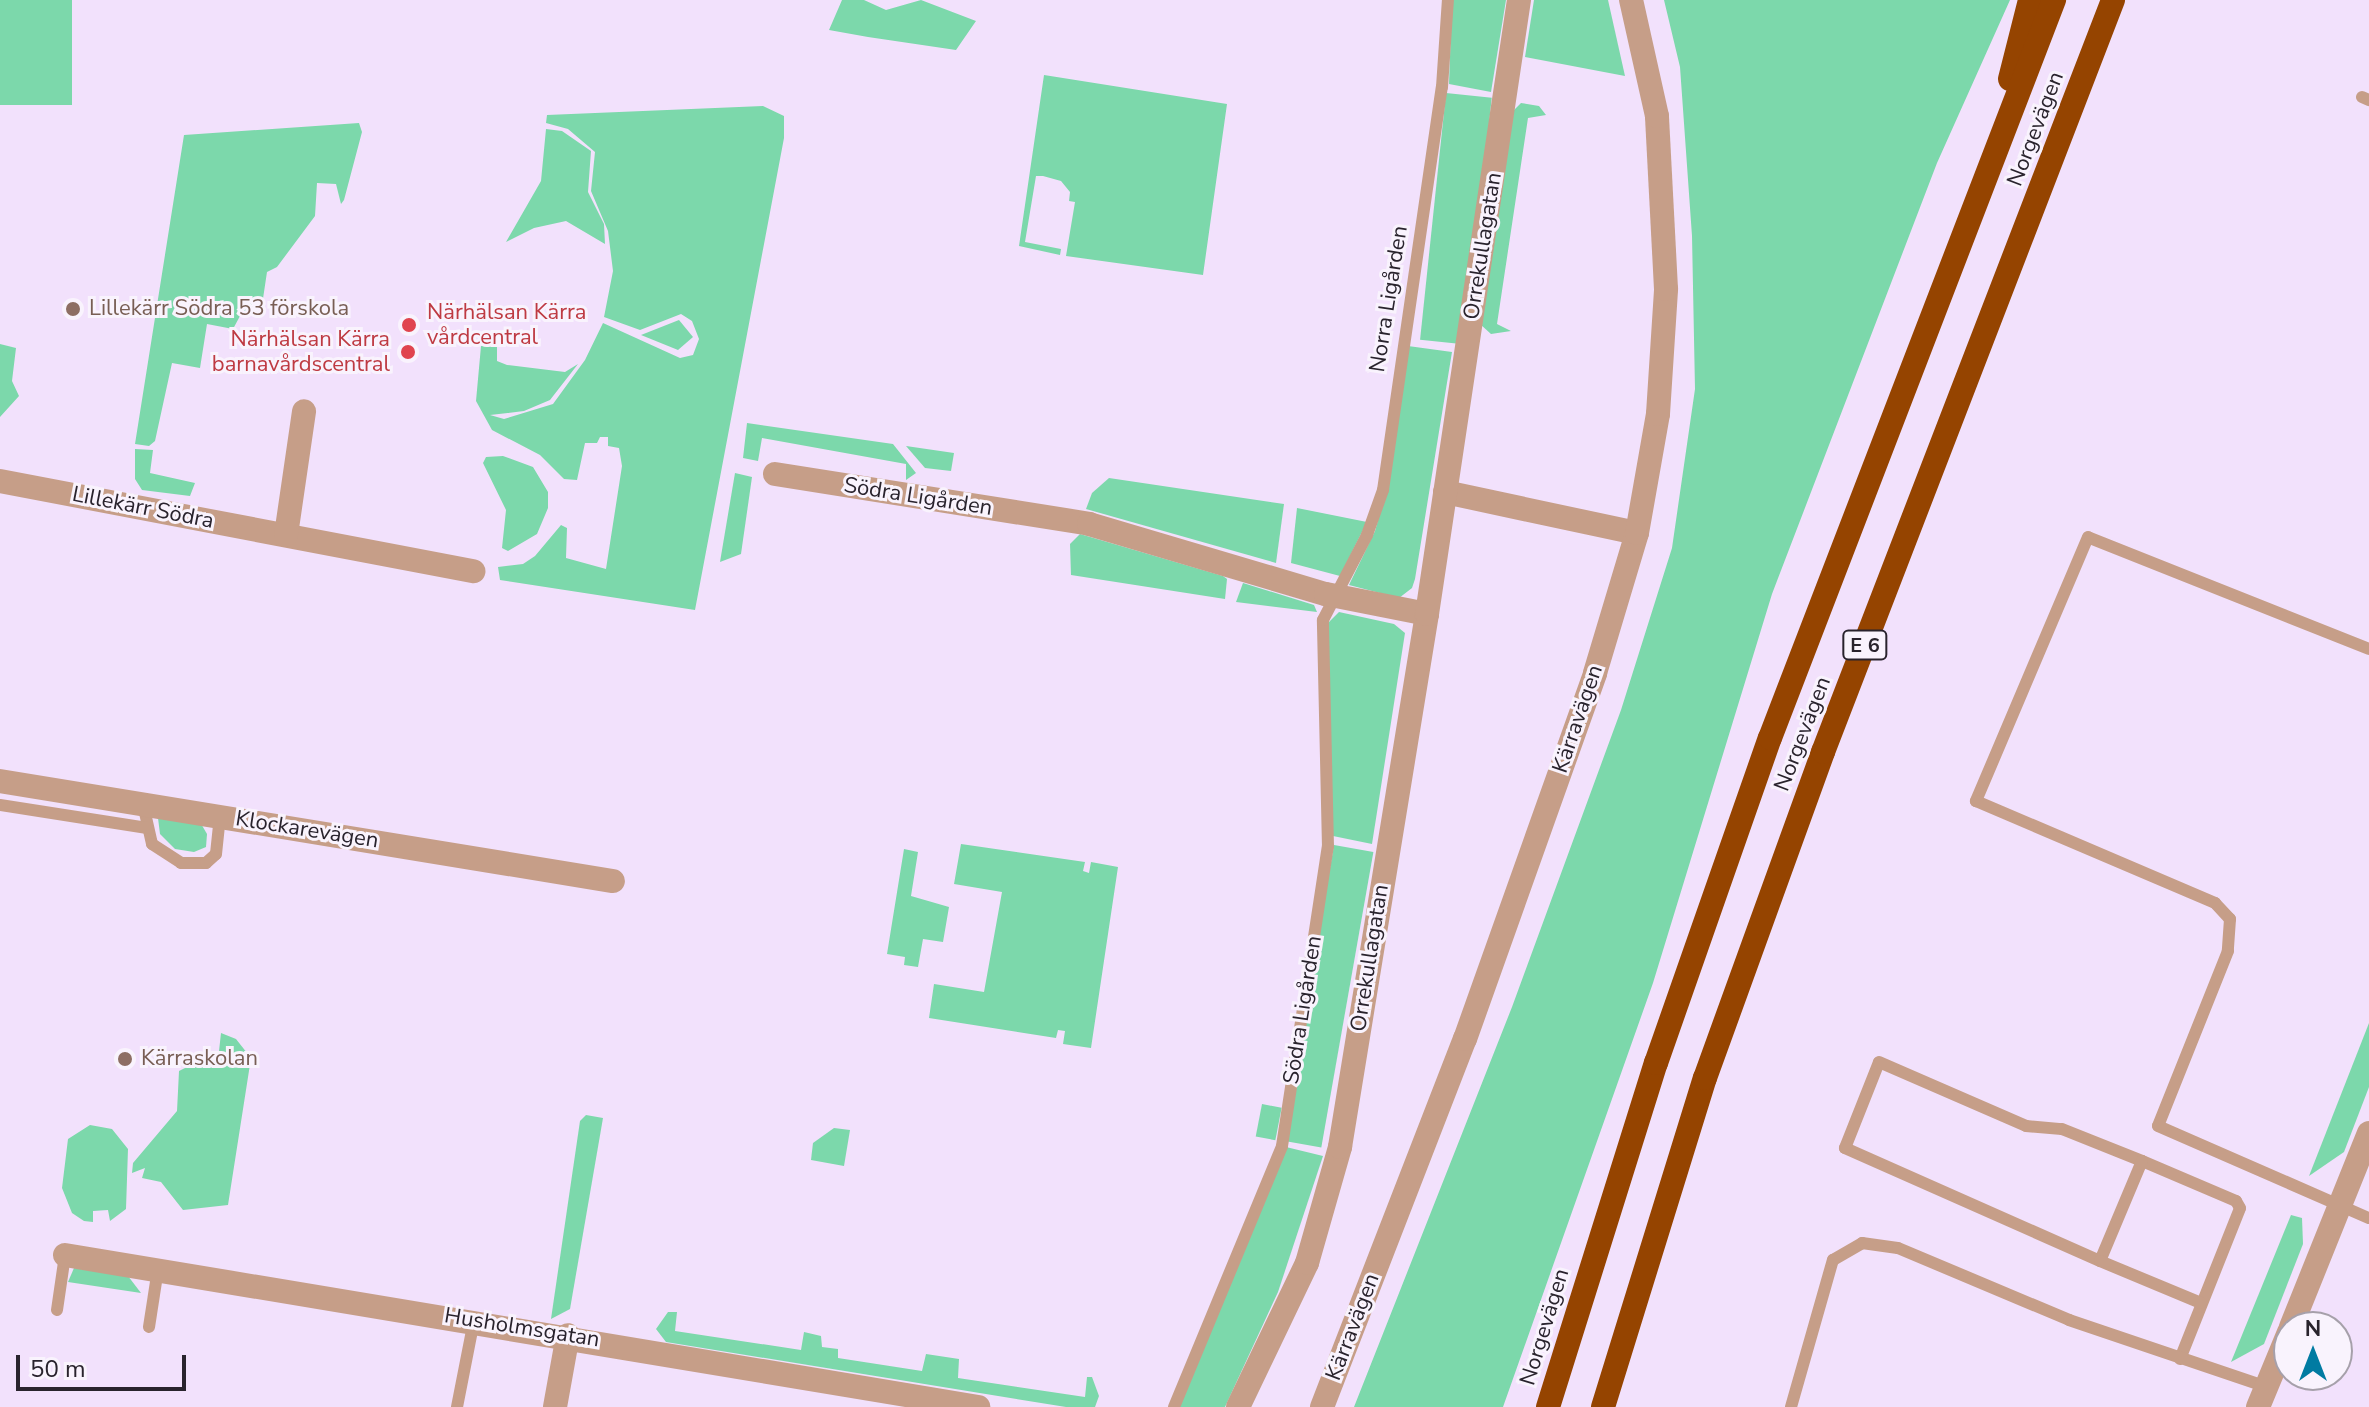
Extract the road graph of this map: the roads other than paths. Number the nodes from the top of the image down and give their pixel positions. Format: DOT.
graph roads {
  1 [pos="1448,0"];
  2 [pos="1519,0"];
  3 [pos="1631,0"];
  4 [pos="2030,0"];
  5 [pos="2054,0"];
  6 [pos="2113,0"];
  7 [pos="1959,247"];
  8 [pos="304,411"];
  9 [pos="775,474"];
  10 [pos="0,481"];
  11 [pos="1445,492"];
  12 [pos="1637,533"];
  13 [pos="286,535"];
  14 [pos="474,571"];
  15 [pos="1338,596"];
  16 [pos="1427,614"];
  17 [pos="2369,649"];
  18 [pos="0,781"];
  19 [pos="143,804"];
  20 [pos="0,805"];
  21 [pos="220,816"];
  22 [pos="147,828"];
  23 [pos="613,881"];
  24 [pos="2369,1133"];
  25 [pos="2142,1161"];
  26 [pos="2340,1205"];
  27 [pos="2369,1218"];
  28 [pos="65,1255"];
  29 [pos="2100,1261"];
  30 [pos="158,1269"];
  31 [pos="2201,1303"];
  32 [pos="57,1310"];
  33 [pos="2298,1311"];
  34 [pos="474,1320"];
  35 [pos="149,1327"];
  36 [pos="568,1335"];
  37 [pos="2180,1359"];
  38 [pos="2273,1372"];
  39 [pos="2263,1397"];
  40 [pos="457,1407"];
  41 [pos="555,1407"];
  42 [pos="978,1407"];
  43 [pos="1174,1407"];
  44 [pos="1238,1407"];
  45 [pos="1322,1407"];
  46 [pos="1548,1407"];
  47 [pos="1603,1407"];
  48 [pos="1791,1407"];
  1 -- 15 [label="lane, Norra Ligården"];
  2 -- 11 [label="street, Orrekullagatan"];
  3 -- 12 [label="street, Kärravägen"];
  4 -- 7 [label="highway"];
  5 -- 7 [label="highway, Norgevägen / E 6"];
  6 -- 47 [label="highway, Norgevägen / E 6"];
  7 -- 46 [label="highway, Norgevägen / E 6"];
  8 -- 13 [label="street"];
  9 -- 15 [label="street, Södra Ligården"];
  10 -- 13 [label="street, Lillekärr Södra"];
  11 -- 12 [label="street"];
  11 -- 16 [label="street, Orrekullagatan"];
  12 -- 45 [label="street, Kärravägen"];
  13 -- 14 [label="street, Lillekärr Södra"];
  15 -- 16 [label="street, Södra Ligården"];
  15 -- 43 [label="lane, Södra Ligården"];
  16 -- 44 [label="street, Orrekullagatan"];
  17 -- 26 [label="lane"];
  18 -- 19 [label="street, Klockarevägen"];
  19 -- 21 [label="street, Klockarevägen"];
  19 -- 22 [label="lane"];
  20 -- 22 [label="lane"];
  21 -- 22 [label="lane"];
  21 -- 23 [label="street, Klockarevägen"];
  24 -- 26 [label="street"];
  25 -- 29 [label="lane"];
  25 -- 29 [label="lane"];
  25 -- 31 [label="lane"];
  26 -- 27 [label="lane"];
  26 -- 33 [label="street"];
  28 -- 30 [label="street, Husholmsgatan"];
  28 -- 32 [label="lane"];
  29 -- 31 [label="lane"];
  30 -- 34 [label="street, Husholmsgatan"];
  30 -- 35 [label="lane"];
  31 -- 37 [label="lane"];
  34 -- 36 [label="street, Husholmsgatan"];
  34 -- 40 [label="lane"];
  36 -- 41 [label="street"];
  36 -- 42 [label="street, Husholmsgatan"];
  37 -- 39 [label="lane"];
  37 -- 48 [label="lane"];
  38 -- 39 [label="street"];
}
